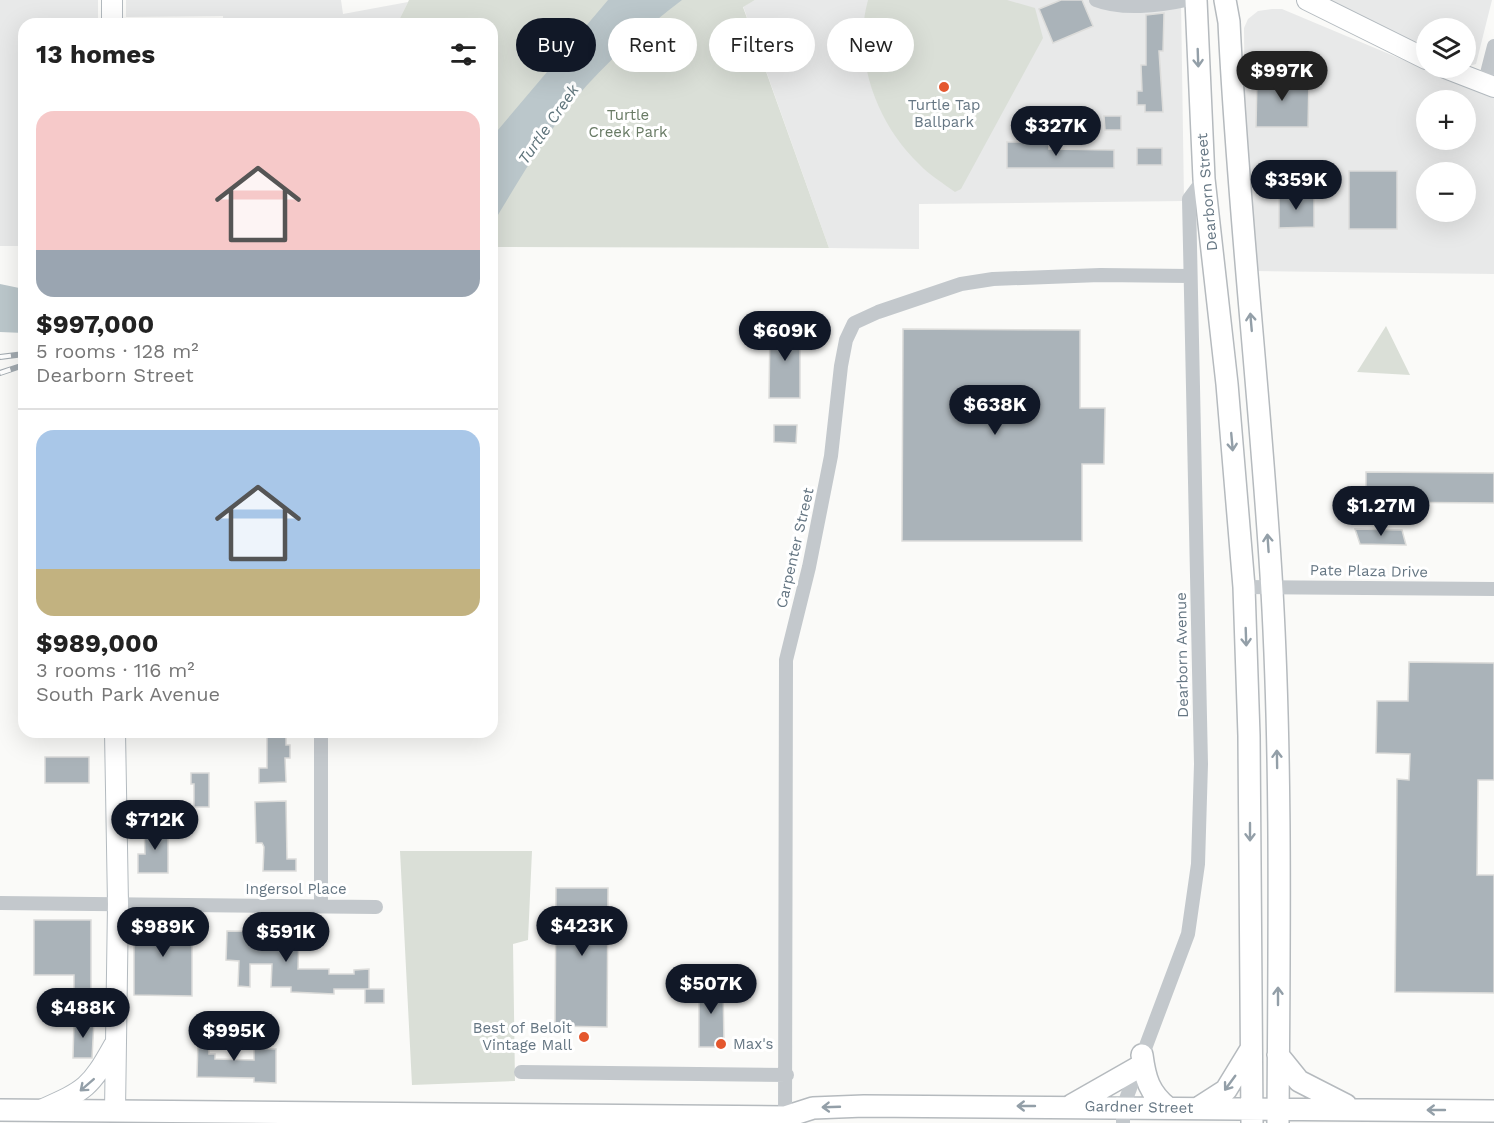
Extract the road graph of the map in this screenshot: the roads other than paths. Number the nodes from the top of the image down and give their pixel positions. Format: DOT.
graph roads {
  1 [pos="112,0"];
  2 [pos="1096,0"];
  3 [pos="1186,0"];
  4 [pos="1196,0"];
  5 [pos="1225,0"];
  6 [pos="1307,0"];
  7 [pos="112,18"];
  8 [pos="1494,46"];
  9 [pos="1416,54"];
  10 [pos="1469,78"];
  11 [pos="1489,86"];
  12 [pos="1203,179"];
  13 [pos="1189,276"];
  14 [pos="1272,586"];
  15 [pos="1244,587"];
  16 [pos="1494,589"];
  17 [pos="115,738"];
  18 [pos="321,738"];
  19 [pos="0,903"];
  20 [pos="118,904"];
  21 [pos="321,906"];
  22 [pos="375,907"];
  23 [pos="116,1042"];
  24 [pos="1252,1049"];
  25 [pos="1278,1055"];
  26 [pos="1139,1062"];
  27 [pos="521,1072"];
  28 [pos="787,1075"];
  29 [pos="1069,1107"];
  30 [pos="1168,1108"];
  31 [pos="1198,1108"];
  32 [pos="0,1110"];
  33 [pos="41,1110"];
  34 [pos="1358,1110"];
  35 [pos="1494,1111"];
  36 [pos="1123,1115"];
  37 [pos="1252,1116"];
  38 [pos="1278,1116"];
  39 [pos="115,1117"];
  40 [pos="791,1121"];
  1 -- 7 [label="street"];
  2 -- 3 [label="street"];
  4 -- 12 [label="main road, Dearborn Street, one-way"];
  14 -- 5 [label="main road, Dearborn Street, one-way"];
  6 -- 9 [label="street"];
  8 -- 11 [label="street"];
  10 -- 11 [label="street"];
  12 -- 13 [label="street, Dearborn Avenue"];
  12 -- 15 [label="main road, Dearborn Street, one-way"];
  13 -- 26 [label="street, Dearborn Avenue"];
  13 -- 28 [label="street, Carpenter Street"];
  14 -- 15 [label="street, Pate Plaza Drive"];
  14 -- 16 [label="street, Pate Plaza Drive"];
  25 -- 14 [label="main road, Dearborn Street, one-way"];
  15 -- 24 [label="main road, Dearborn Street, one-way"];
  17 -- 20 [label="street"];
  18 -- 21 [label="street"];
  19 -- 20 [label="street, Ingersol Place"];
  20 -- 21 [label="street, Ingersol Place"];
  20 -- 23 [label="street"];
  21 -- 22 [label="street, Ingersol Place"];
  23 -- 33 [label="street, one-way"];
  23 -- 39 [label="street"];
  24 -- 31 [label="main road, one-way"];
  24 -- 37 [label="main road, Dearborn Street"];
  25 -- 34 [label="main road"];
  25 -- 38 [label="main road, Dearborn Street"];
  26 -- 29 [label="main road"];
  26 -- 30 [label="main road"];
  26 -- 36 [label="street, Dearborn Avenue"];
  27 -- 28 [label="street"];
  28 -- 40 [label="street, Carpenter Street"];
  29 -- 36 [label="main road, Gardner Street"];
  29 -- 40 [label="main road, Gardner Street, one-way"];
  30 -- 31 [label="main road, Gardner Street"];
  30 -- 36 [label="main road, Gardner Street"];
  31 -- 37 [label="main road, Gardner Street"];
  32 -- 33 [label="main road, Gardner Street"];
  33 -- 39 [label="main road, Gardner Street"];
  35 -- 34 [label="main road, Gardner Street, one-way"];
  34 -- 38 [label="main road, Gardner Street"];
  37 -- 38 [label="main road, Gardner Street"];
  39 -- 40 [label="main road, Gardner Street"];
}
